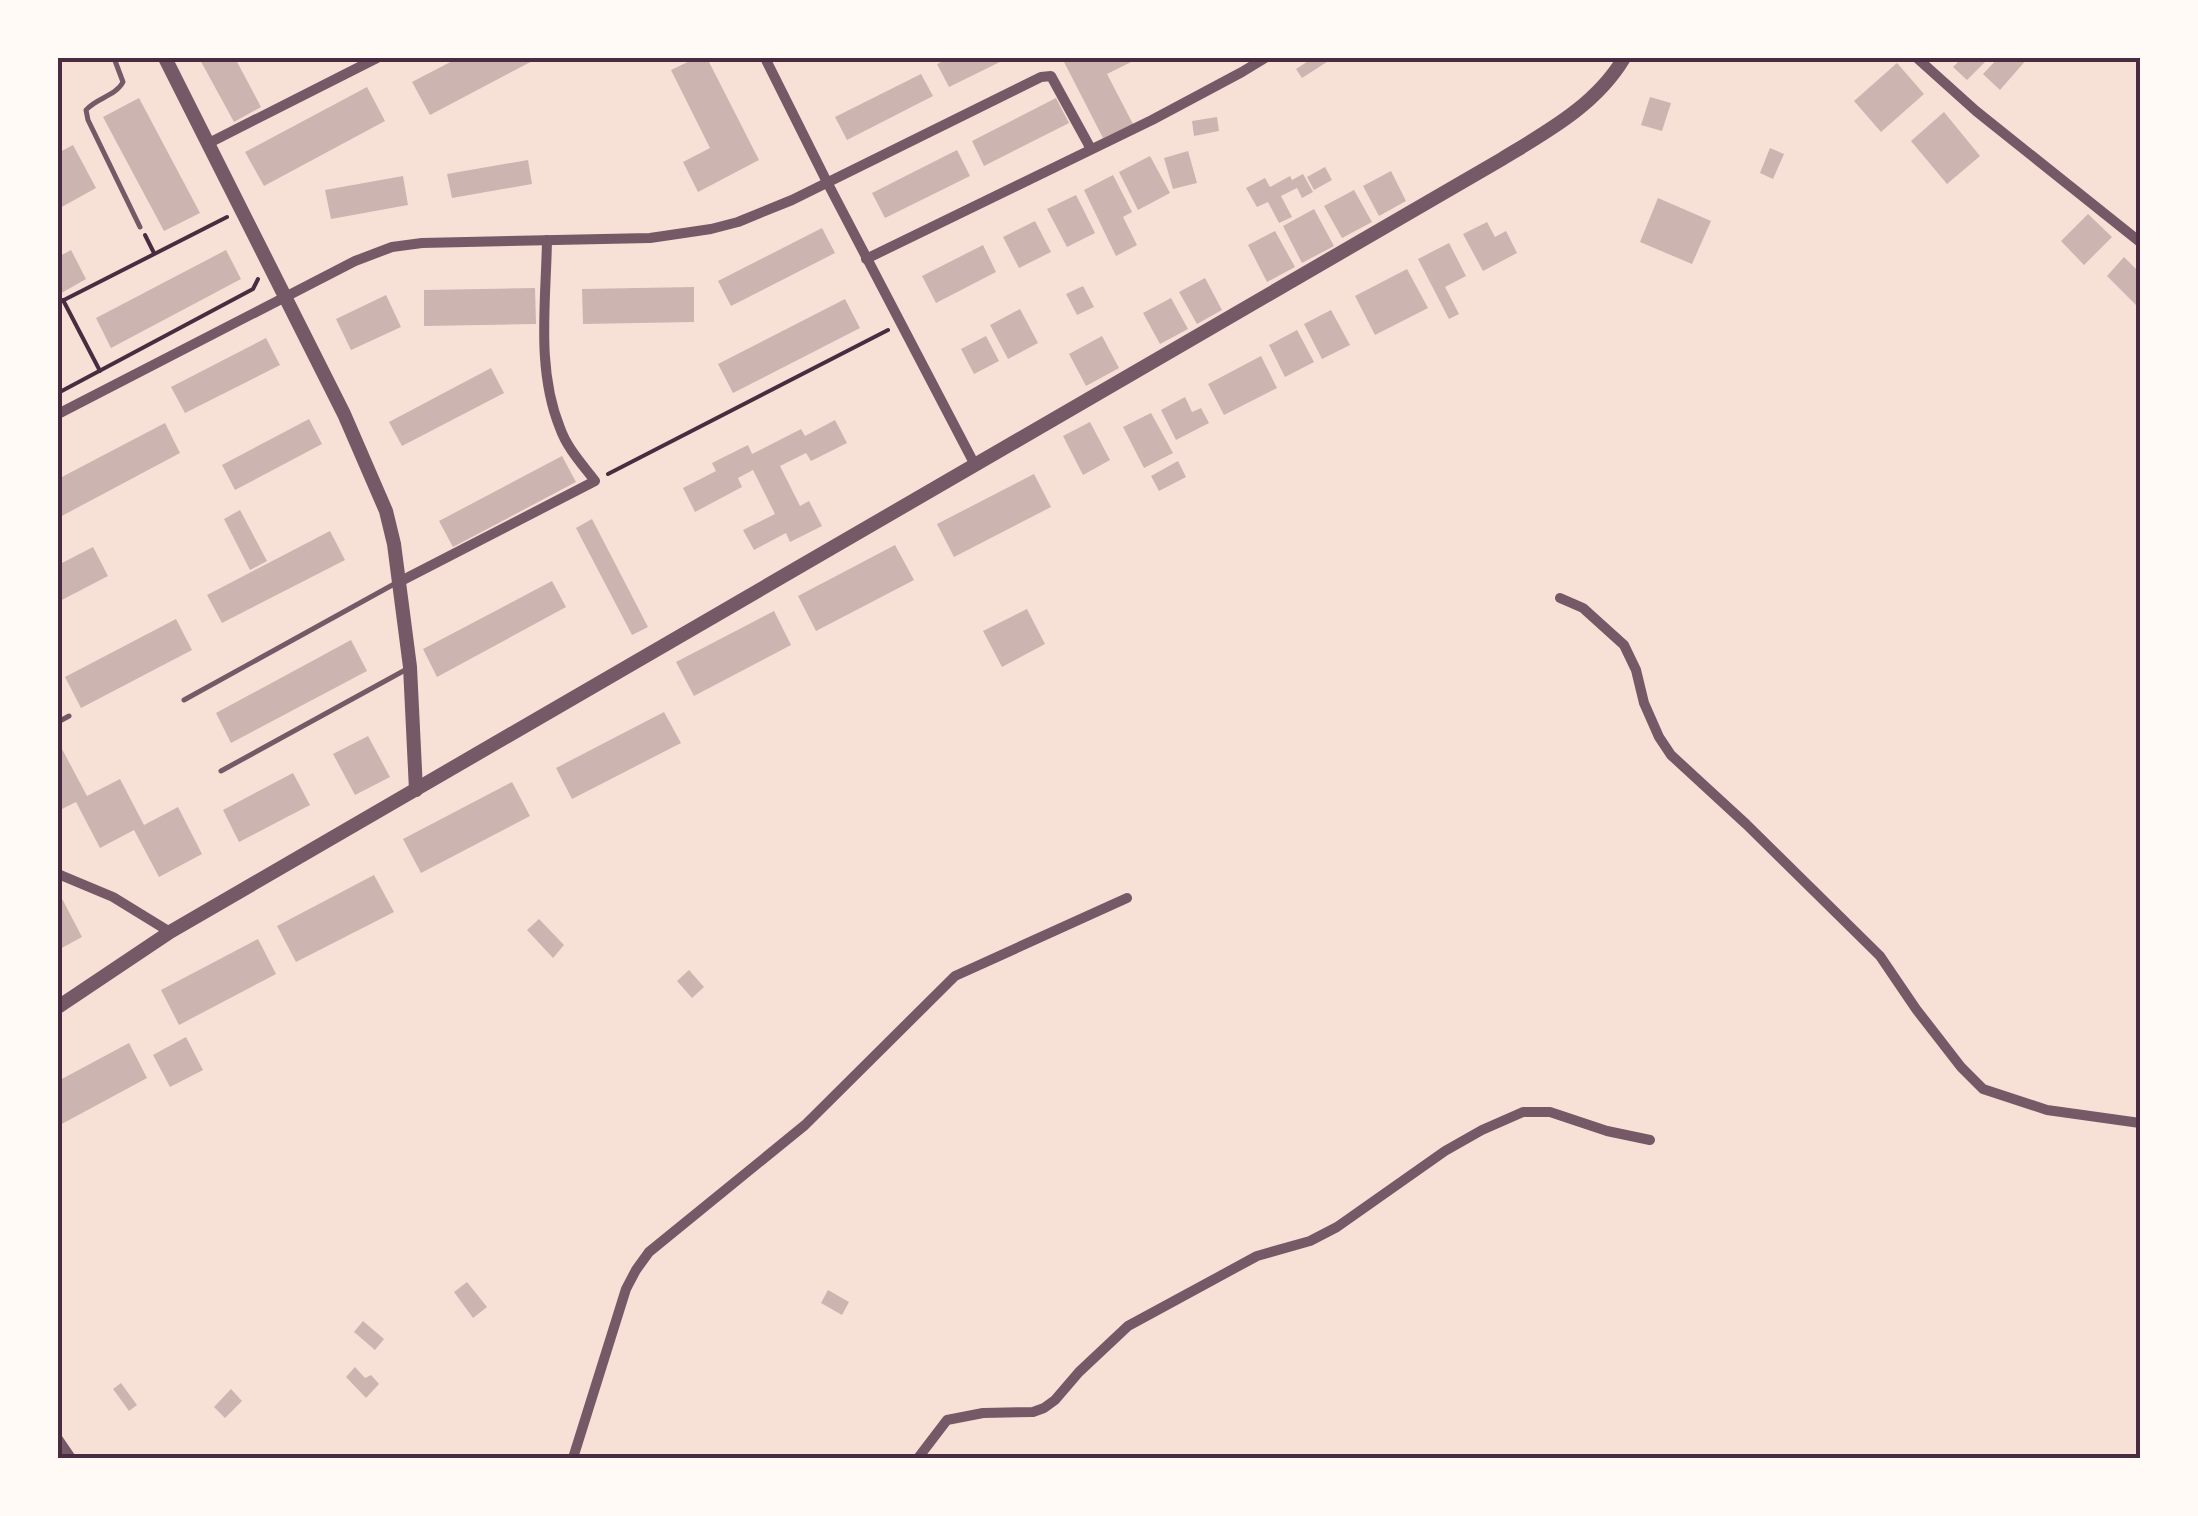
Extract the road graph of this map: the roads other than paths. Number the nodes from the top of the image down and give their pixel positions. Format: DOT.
graph roads {
  1 [pos="114,58"];
  2 [pos="165,58"];
  3 [pos="377,58"];
  4 [pos="764,58"];
  5 [pos="1265,58"];
  6 [pos="1624,58"];
  7 [pos="1917,58"];
  8 [pos="208,143"];
  9 [pos="1091,149"];
  10 [pos="827,182"];
  11 [pos="140,227"];
  12 [pos="547,240"];
  13 [pos="2140,242"];
  14 [pos="866,259"];
  15 [pos="286,296"];
  16 [pos="58,414"];
  17 [pos="974,465"];
  18 [pos="399,582"];
  19 [pos="1560,598"];
  20 [pos="410,668"];
  21 [pos="184,700"];
  22 [pos="68,716"];
  23 [pos="58,722"];
  24 [pos="221,771"];
  25 [pos="416,790"];
  26 [pos="58,874"];
  27 [pos="1127,898"];
  28 [pos="170,932"];
  29 [pos="58,1007"];
  30 [pos="2140,1123"];
  31 [pos="1650,1140"];
  32 [pos="58,1439"];
  33 [pos="71,1458"];
  34 [pos="573,1458"];
  35 [pos="918,1458"];
  1 -- 11 [label="lane"];
  2 -- 8 [label="street"];
  3 -- 8 [label="street"];
  4 -- 10 [label="street"];
  5 -- 9 [label="street"];
  6 -- 17 [label="street"];
  7 -- 13 [label="street"];
  8 -- 15 [label="street"];
  9 -- 10 [label="street"];
  9 -- 14 [label="street"];
  10 -- 12 [label="street"];
  10 -- 14 [label="street"];
  12 -- 15 [label="street"];
  12 -- 18 [label="street"];
  14 -- 17 [label="street"];
  15 -- 16 [label="street"];
  15 -- 18 [label="street"];
  17 -- 25 [label="street"];
  18 -- 20 [label="street"];
  18 -- 21 [label="lane"];
  19 -- 30 [label="street"];
  20 -- 24 [label="lane"];
  20 -- 25 [label="street"];
  22 -- 23 [label="lane"];
  25 -- 28 [label="street"];
  26 -- 28 [label="street"];
  27 -- 34 [label="street"];
  28 -- 29 [label="street"];
  31 -- 35 [label="street"];
  32 -- 33 [label="street"];
}
